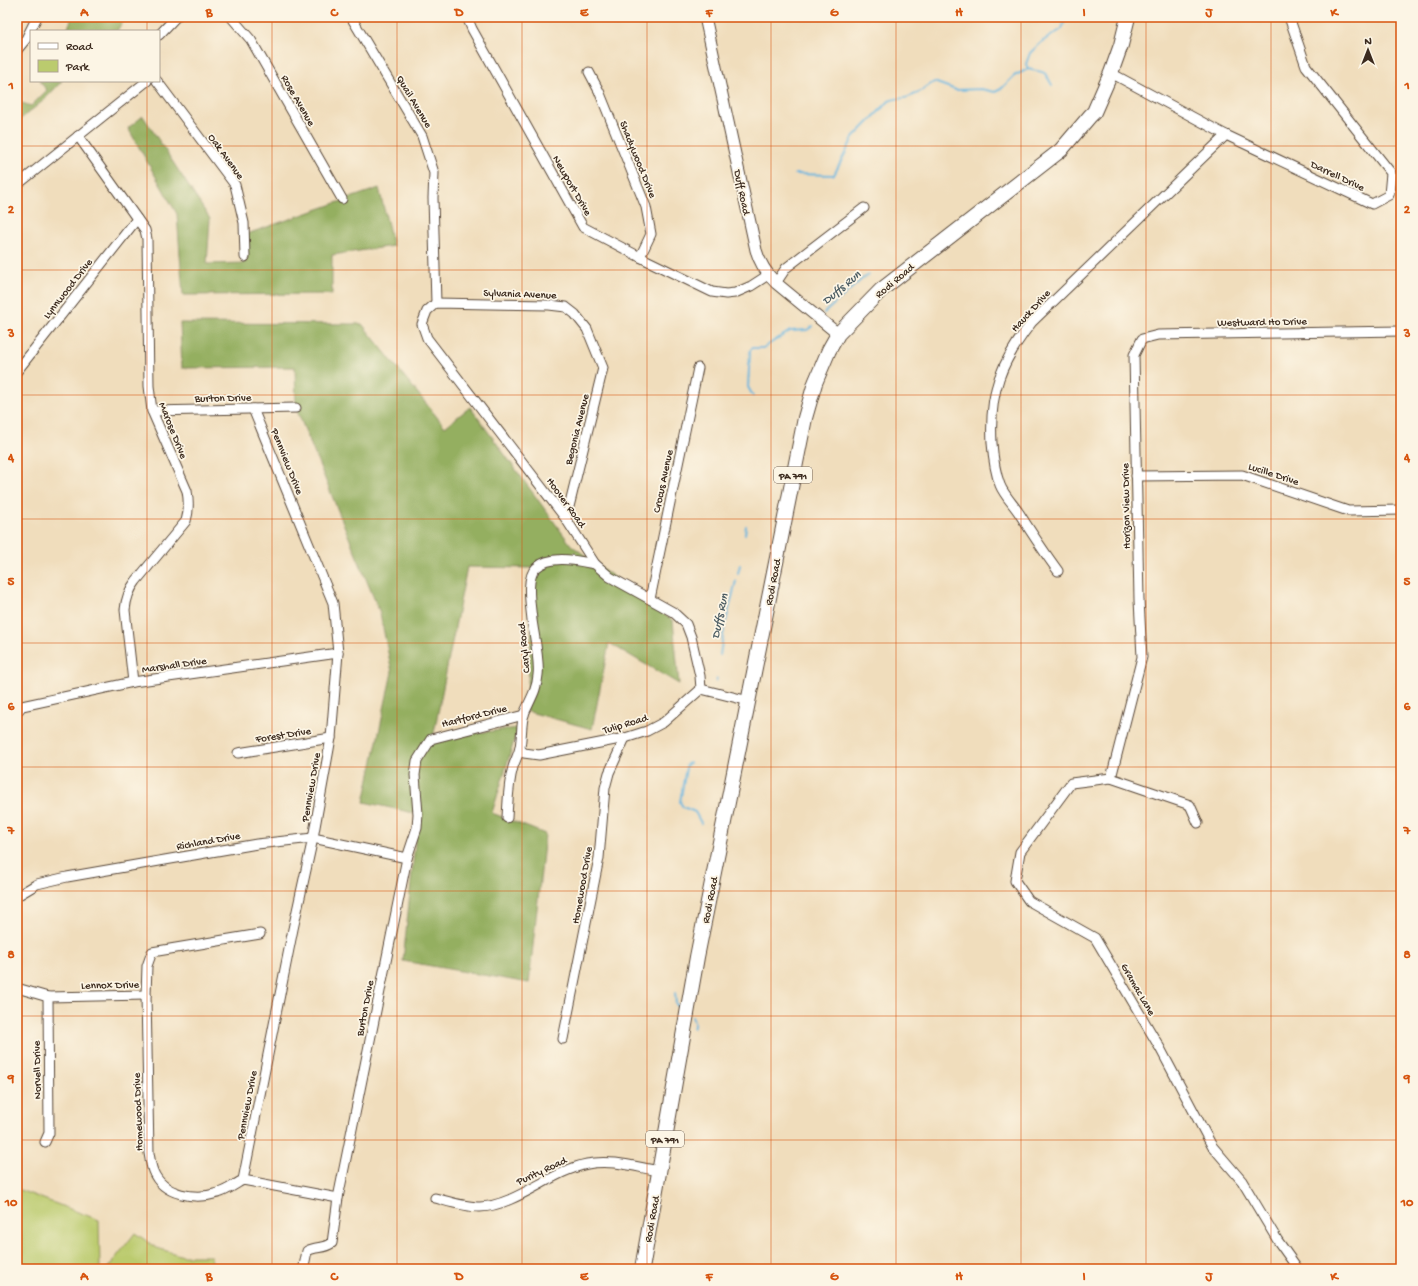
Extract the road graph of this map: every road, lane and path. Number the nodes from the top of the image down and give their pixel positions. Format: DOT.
graph roads {
  1 [pos="37,17"];
  2 [pos="176,17"];
  3 [pos="231,17"];
  4 [pos="351,17"];
  5 [pos="467,17"];
  6 [pos="706,17"];
  7 [pos="1128,17"];
  8 [pos="1289,17"];
  9 [pos="31,30"];
  10 [pos="30,32"];
  11 [pos="160,34"];
  12 [pos="17,50"];
  13 [pos="589,72"];
  14 [pos="1111,73"];
  15 [pos="146,82"];
  16 [pos="158,82"];
  17 [pos="1226,135"];
  18 [pos="78,136"];
  19 [pos="17,185"];
  20 [pos="342,199"];
  21 [pos="864,208"];
  22 [pos="137,219"];
  23 [pos="245,257"];
  24 [pos="640,257"];
  25 [pos="768,275"];
  26 [pos="776,283"];
  27 [pos="436,303"];
  28 [pos="1401,331"];
  29 [pos="838,334"];
  30 [pos="1134,355"];
  31 [pos="603,368"];
  32 [pos="698,368"];
  33 [pos="17,371"];
  34 [pos="296,408"];
  35 [pos="253,409"];
  36 [pos="152,411"];
  37 [pos="1136,476"];
  38 [pos="1401,510"];
  39 [pos="566,519"];
  40 [pos="595,564"];
  41 [pos="1058,571"];
  42 [pos="650,599"];
  43 [pos="338,653"];
  44 [pos="133,682"];
  45 [pos="701,689"];
  46 [pos="749,702"];
  47 [pos="17,712"];
  48 [pos="524,716"];
  49 [pos="331,738"];
  50 [pos="625,738"];
  51 [pos="430,739"];
  52 [pos="520,749"];
  53 [pos="238,753"];
  54 [pos="1111,778"];
  55 [pos="507,818"];
  56 [pos="1198,823"];
  57 [pos="313,838"];
  58 [pos="407,858"];
  59 [pos="17,896"];
  60 [pos="260,934"];
  61 [pos="17,988"];
  62 [pos="146,995"];
  63 [pos="48,997"];
  64 [pos="563,1039"];
  65 [pos="45,1142"];
  66 [pos="659,1171"];
  67 [pos="243,1180"];
  68 [pos="338,1198"];
  69 [pos="435,1198"];
  70 [pos="304,1266"];
  71 [pos="642,1269"];
  72 [pos="1298,1269"];
  1 -- 9 [label="street"];
  2 -- 11 [label="street"];
  3 -- 20 [label="street, Rose Avenue"];
  4 -- 27 [label="street, Quail Avenue"];
  5 -- 24 [label="street, Newport Drive"];
  6 -- 25 [label="street, Duff Road"];
  7 -- 14 [label="main road, Rodi Road / PA 791"];
  8 -- 17 [label="street, Darrell Drive"];
  10 -- 12 [label="street"];
  13 -- 24 [label="street, Shadywood Drive"];
  14 -- 17 [label="street, Darrell Drive"];
  14 -- 29 [label="main road, Rodi Road / PA 791"];
  15 -- 18 [label="street"];
  16 -- 23 [label="street, Oak Avenue"];
  17 -- 41 [label="street, Hauck Drive"];
  18 -- 19 [label="street"];
  18 -- 22 [label="street, Marose Drive"];
  21 -- 26 [label="street"];
  22 -- 33 [label="street, Lynnwood Drive"];
  22 -- 36 [label="street, Marose Drive"];
  24 -- 25 [label="street, Newport Drive"];
  25 -- 26 [label="street, Duff Road"];
  26 -- 29 [label="street, Duff Road"];
  27 -- 31 [label="street, Sylvania Avenue"];
  27 -- 39 [label="street, Hoover Road"];
  28 -- 30 [label="street, Westward Ho Drive"];
  29 -- 46 [label="main road, Rodi Road / PA 791"];
  30 -- 37 [label="street, Horizon View Drive"];
  31 -- 39 [label="street, Begonia Avenue"];
  32 -- 42 [label="street, Crocus Avenue"];
  34 -- 35 [label="street, Burton Drive"];
  35 -- 36 [label="street, Burton Drive"];
  35 -- 43 [label="street, Pennview Drive"];
  36 -- 44 [label="street, Marose Drive"];
  37 -- 38 [label="street, Lucille Drive"];
  37 -- 54 [label="street, Horizon View Drive"];
  39 -- 40 [label="street, Hoover Road"];
  40 -- 42 [label="street, Hoover Road"];
  40 -- 48 [label="street, Caryl Road"];
  42 -- 45 [label="street, Hoover Road"];
  43 -- 44 [label="street, Marshall Drive"];
  43 -- 49 [label="street, Pennview Drive"];
  44 -- 47 [label="street, Marshall Drive"];
  45 -- 46 [label="street"];
  45 -- 50 [label="street, Tulip Road"];
  46 -- 66 [label="main road, Rodi Road / PA 791"];
  48 -- 51 [label="street, Hartford Drive"];
  48 -- 52 [label="street, Caryl Road"];
  49 -- 53 [label="street, Forest Drive"];
  49 -- 57 [label="street, Pennview Drive"];
  50 -- 52 [label="street, Tulip Road"];
  50 -- 64 [label="street, Homewood Drive"];
  51 -- 58 [label="street, Burton Drive"];
  52 -- 55 [label="street, Caryl Road"];
  54 -- 56 [label="street, Gramac Lane"];
  54 -- 72 [label="street, Gramac Lane"];
  57 -- 58 [label="street, Richland Drive"];
  57 -- 59 [label="street, Richland Drive"];
  57 -- 67 [label="street, Pennview Drive"];
  58 -- 68 [label="street, Burton Drive"];
  60 -- 62 [label="street, Lennox Drive"];
  61 -- 63 [label="street, Lennox Drive"];
  62 -- 63 [label="street, Lennox Drive"];
  62 -- 67 [label="street, Homewood Drive"];
  63 -- 65 [label="street, Norvell Drive"];
  66 -- 69 [label="street, Purity Road"];
  66 -- 71 [label="main road, Rodi Road / PA 791"];
  67 -- 68 [label="street"];
  68 -- 70 [label="street, Burton Drive"];
}
